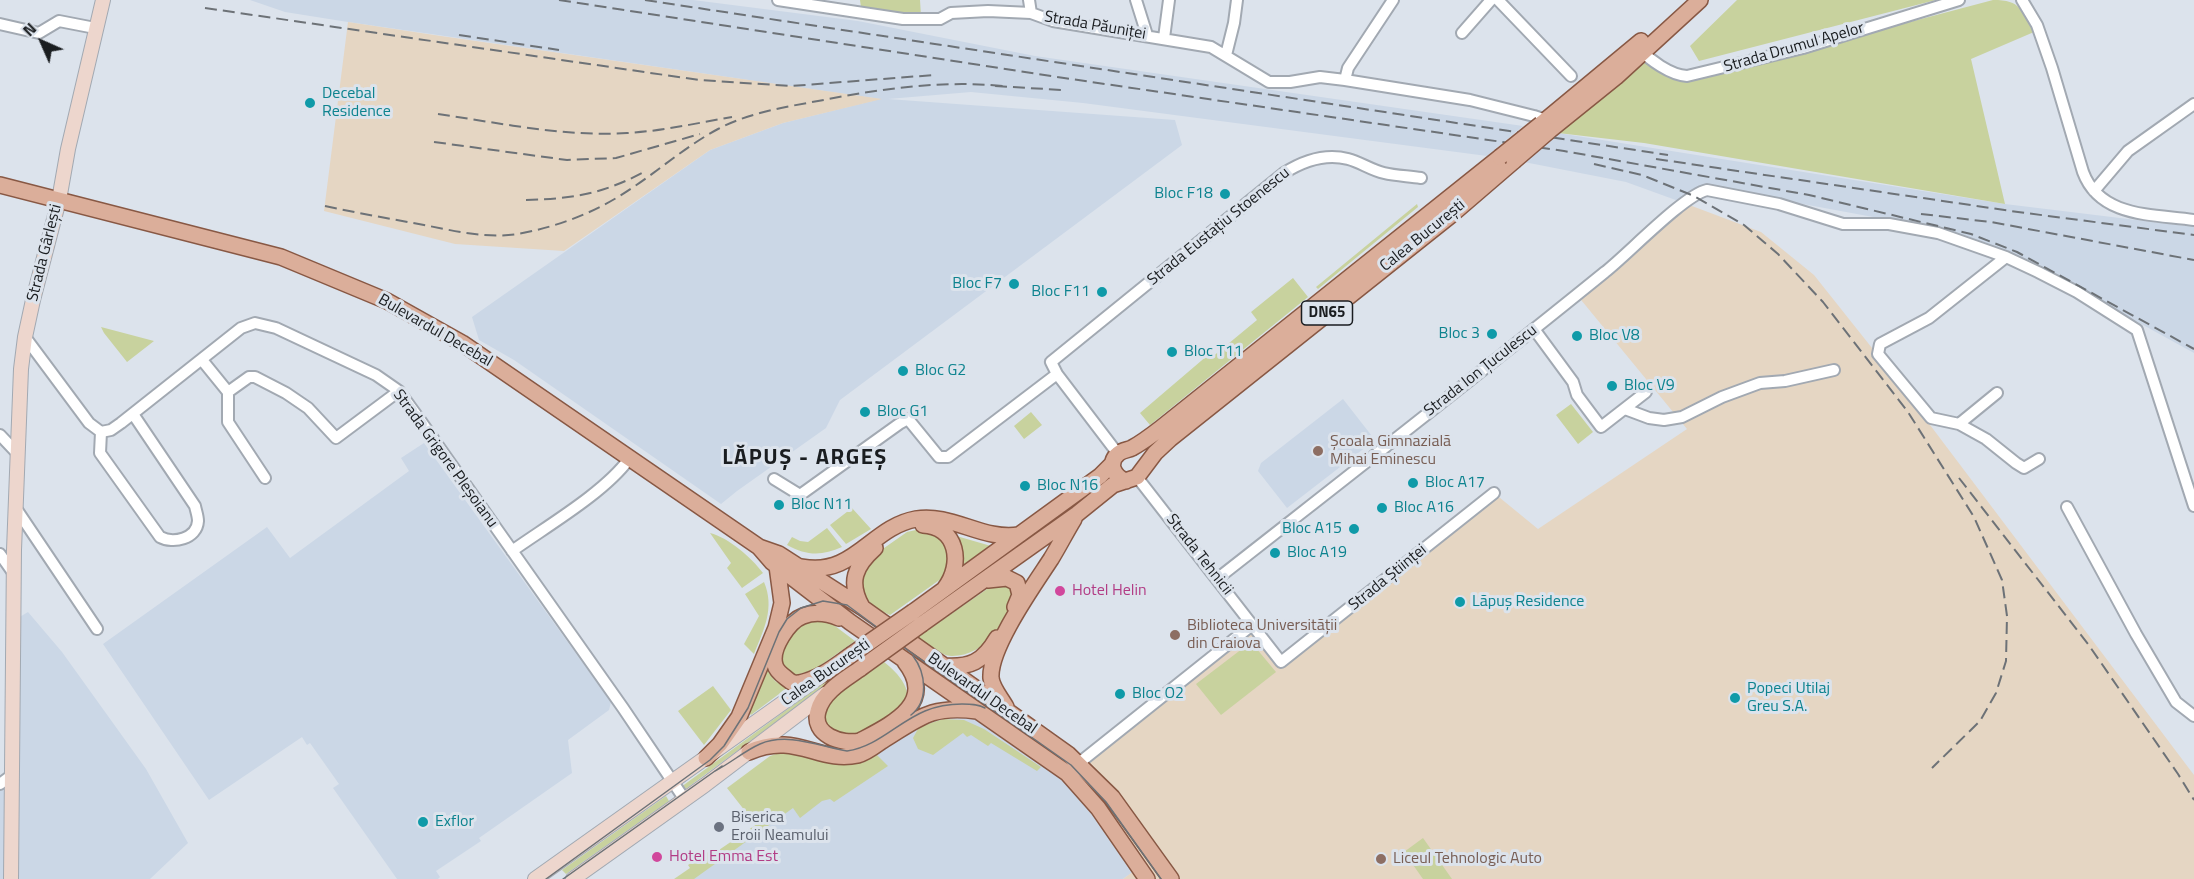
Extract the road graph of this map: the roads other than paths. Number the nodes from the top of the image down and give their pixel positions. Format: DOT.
graph roads {
  1 [pos="103,0"];
  2 [pos="778,0"];
  3 [pos="950,0"];
  4 [pos="1029,0"];
  5 [pos="1136,0"];
  6 [pos="1169,0"];
  7 [pos="1237,0"];
  8 [pos="1393,0"];
  9 [pos="1491,0"];
  10 [pos="1498,0"];
  11 [pos="1685,0"];
  12 [pos="1700,0"];
  13 [pos="1959,0"];
  14 [pos="2022,0"];
  15 [pos="987,6"];
  16 [pos="951,13"];
  17 [pos="1031,13"];
  18 [pos="0,24"];
  19 [pos="95,28"];
  20 [pos="1462,33"];
  21 [pos="1147,35"];
  22 [pos="1164,38"];
  23 [pos="1640,49"];
  24 [pos="1226,55"];
  25 [pos="1571,76"];
  26 [pos="1345,80"];
  27 [pos="2194,104"];
  28 [pos="1547,126"];
  29 [pos="1421,178"];
  30 [pos="0,185"];
  31 [pos="2094,191"];
  32 [pos="1464,196"];
  33 [pos="58,200"];
  34 [pos="2194,220"];
  35 [pos="2007,257"];
  36 [pos="1534,329"];
  37 [pos="25,337"];
  38 [pos="202,360"];
  39 [pos="1834,370"];
  40 [pos="1057,374"];
  41 [pos="399,391"];
  42 [pos="228,392"];
  43 [pos="1646,392"];
  44 [pos="1997,393"];
  45 [pos="1625,409"];
  46 [pos="133,414"];
  47 [pos="1959,424"];
  48 [pos="101,432"];
  49 [pos="0,435"];
  50 [pos="18,454"];
  51 [pos="1120,456"];
  52 [pos="629,459"];
  53 [pos="2039,459"];
  54 [pos="1136,475"];
  55 [pos="265,478"];
  56 [pos="774,479"];
  57 [pos="1494,493"];
  58 [pos="2194,506"];
  59 [pos="2067,507"];
  60 [pos="17,510"];
  61 [pos="1077,514"];
  62 [pos="1019,535"];
  63 [pos="759,547"];
  64 [pos="512,551"];
  65 [pos="0,554"];
  66 [pos="795,565"];
  67 [pos="777,566"];
  68 [pos="14,574"];
  69 [pos="1217,579"];
  70 [pos="985,580"];
  71 [pos="942,593"];
  72 [pos="7,608"];
  73 [pos="863,608"];
  74 [pos="918,618"];
  75 [pos="850,622"];
  76 [pos="1252,625"];
  77 [pos="97,629"];
  78 [pos="903,659"];
  79 [pos="1281,662"];
  80 [pos="942,666"];
  81 [pos="819,677"];
  82 [pos="830,691"];
  83 [pos="979,711"];
  84 [pos="1010,713"];
  85 [pos="2194,716"];
  86 [pos="749,752"];
  87 [pos="706,758"];
  88 [pos="1079,764"];
  89 [pos="12,775"];
  90 [pos="672,782"];
  91 [pos="0,783"];
  92 [pos="685,800"];
  93 [pos="11,879"];
  94 [pos="535,879"];
  95 [pos="573,879"];
  96 [pos="1147,879"];
  97 [pos="1171,879"];
  1 -- 19 [label="street, Strada Gârlești"];
  2 -- 16 [label="street, Strada Păuniței"];
  3 -- 16 [label="street"];
  4 -- 17 [label="street"];
  5 -- 21 [label="street"];
  6 -- 22 [label="street, Strada Păuniței"];
  7 -- 24 [label="street"];
  8 -- 26 [label="street"];
  9 -- 20 [label="street"];
  10 -- 25 [label="street"];
  11 -- 23 [label="main road, Calea București / DN65"];
  12 -- 23 [label="main road, Calea București / DN65"];
  13 -- 23 [label="street, Strada Drumul Apelor"];
  14 -- 31 [label="street"];
  15 -- 16 [label="street, Strada Păuniței"];
  15 -- 17 [label="street, Strada Păuniței"];
  17 -- 21 [label="street, Strada Păuniței"];
  18 -- 19 [label="street"];
  19 -- 33 [label="street, Strada Gârlești"];
  21 -- 22 [label="street, Strada Păuniței"];
  22 -- 24 [label="street, Strada Păuniței"];
  23 -- 28 [label="main road, Calea București / DN65"];
  24 -- 26 [label="street, Strada Păuniței"];
  26 -- 28 [label="street, Strada Păuniței"];
  27 -- 31 [label="street"];
  28 -- 32 [label="main road, Calea București / DN65, bridge"];
  29 -- 40 [label="street, Strada Eustațiu Stoenescu"];
  30 -- 33 [label="main road, Bulevardul Decebal"];
  31 -- 34 [label="street"];
  32 -- 51 [label="main road, Calea București / DN65"];
  32 -- 54 [label="main road, Calea București / DN65"];
  33 -- 37 [label="street, Strada Gârlești"];
  33 -- 52 [label="main road, Bulevardul Decebal"];
  35 -- 36 [label="street, Strada Ion Țuculescu"];
  35 -- 47 [label="street"];
  35 -- 58 [label="street, Strada Ion Țuculescu"];
  36 -- 45 [label="street"];
  36 -- 69 [label="street, Strada Ion Țuculescu"];
  37 -- 48 [label="street"];
  37 -- 50 [label="street, Strada Gârlești"];
  38 -- 41 [label="street, Strada Grigore Pleșoianu"];
  38 -- 42 [label="street"];
  38 -- 46 [label="street, Strada Grigore Pleșoianu"];
  39 -- 45 [label="street"];
  40 -- 51 [label="street"];
  40 -- 56 [label="street"];
  41 -- 42 [label="street"];
  41 -- 64 [label="street, Strada Grigore Pleșoianu"];
  42 -- 55 [label="street"];
  43 -- 45 [label="street"];
  44 -- 47 [label="street"];
  46 -- 48 [label="street, Strada Grigore Pleșoianu"];
  46 -- 48 [label="street"];
  47 -- 53 [label="street"];
  49 -- 50 [label="street"];
  50 -- 60 [label="street, Strada Gârlești"];
  51 -- 54 [label="main road"];
  51 -- 54 [label="main road"];
  51 -- 62 [label="main road, Calea București / DN65"];
  52 -- 63 [label="main road, Bulevardul Decebal"];
  52 -- 64 [label="street"];
  54 -- 61 [label="main road, Calea București / DN65"];
  54 -- 69 [label="street, Strada Tehnicii"];
  57 -- 79 [label="street, Strada Științei"];
  59 -- 85 [label="street"];
  60 -- 68 [label="street, Strada Gârlești"];
  60 -- 77 [label="street"];
  61 -- 70 [label="main road, Calea București / DN65"];
  61 -- 84 [label="main road"];
  62 -- 66 [label="main road"];
  62 -- 71 [label="main road, Calea București / DN65"];
  63 -- 66 [label="main road, Bulevardul Decebal"];
  63 -- 67 [label="main road, Bulevardul Decebal"];
  64 -- 90 [label="street, Strada Grigore Pleșoianu"];
  65 -- 68 [label="street"];
  66 -- 73 [label="main road, Bulevardul Decebal"];
  67 -- 75 [label="main road, Bulevardul Decebal"];
  67 -- 87 [label="main road"];
  68 -- 72 [label="street, Strada Gârlești"];
  69 -- 76 [label="street, Strada Tehnicii"];
  70 -- 74 [label="main road, Calea București / DN65"];
  70 -- 80 [label="main road"];
  71 -- 73 [label="main road"];
  71 -- 74 [label="main road, Calea București"];
  72 -- 89 [label="street, Strada Gârlești"];
  73 -- 80 [label="main road, Bulevardul Decebal"];
  74 -- 81 [label="main road, Calea București, bridge"];
  74 -- 82 [label="main road, Calea București, bridge"];
  75 -- 78 [label="main road, Bulevardul Decebal"];
  75 -- 81 [label="main road"];
  76 -- 79 [label="street, Strada Tehnicii"];
  76 -- 88 [label="street"];
  78 -- 82 [label="main road"];
  78 -- 83 [label="main road, Bulevardul Decebal"];
  80 -- 84 [label="main road, Bulevardul Decebal"];
  81 -- 87 [label="street, Calea București"];
  82 -- 86 [label="street, Calea București"];
  83 -- 86 [label="main road"];
  83 -- 96 [label="main road, Bulevardul Decebal"];
  84 -- 88 [label="main road, Bulevardul Decebal"];
  86 -- 92 [label="street, Calea București"];
  87 -- 90 [label="street, Calea București"];
  88 -- 97 [label="main road, Bulevardul Decebal"];
  89 -- 91 [label="street"];
  89 -- 93 [label="street, Strada Gârlești"];
  90 -- 92 [label="street, Strada Grigore Pleșoianu"];
  90 -- 94 [label="street, Calea București"];
  92 -- 95 [label="street, Calea București"];
}
